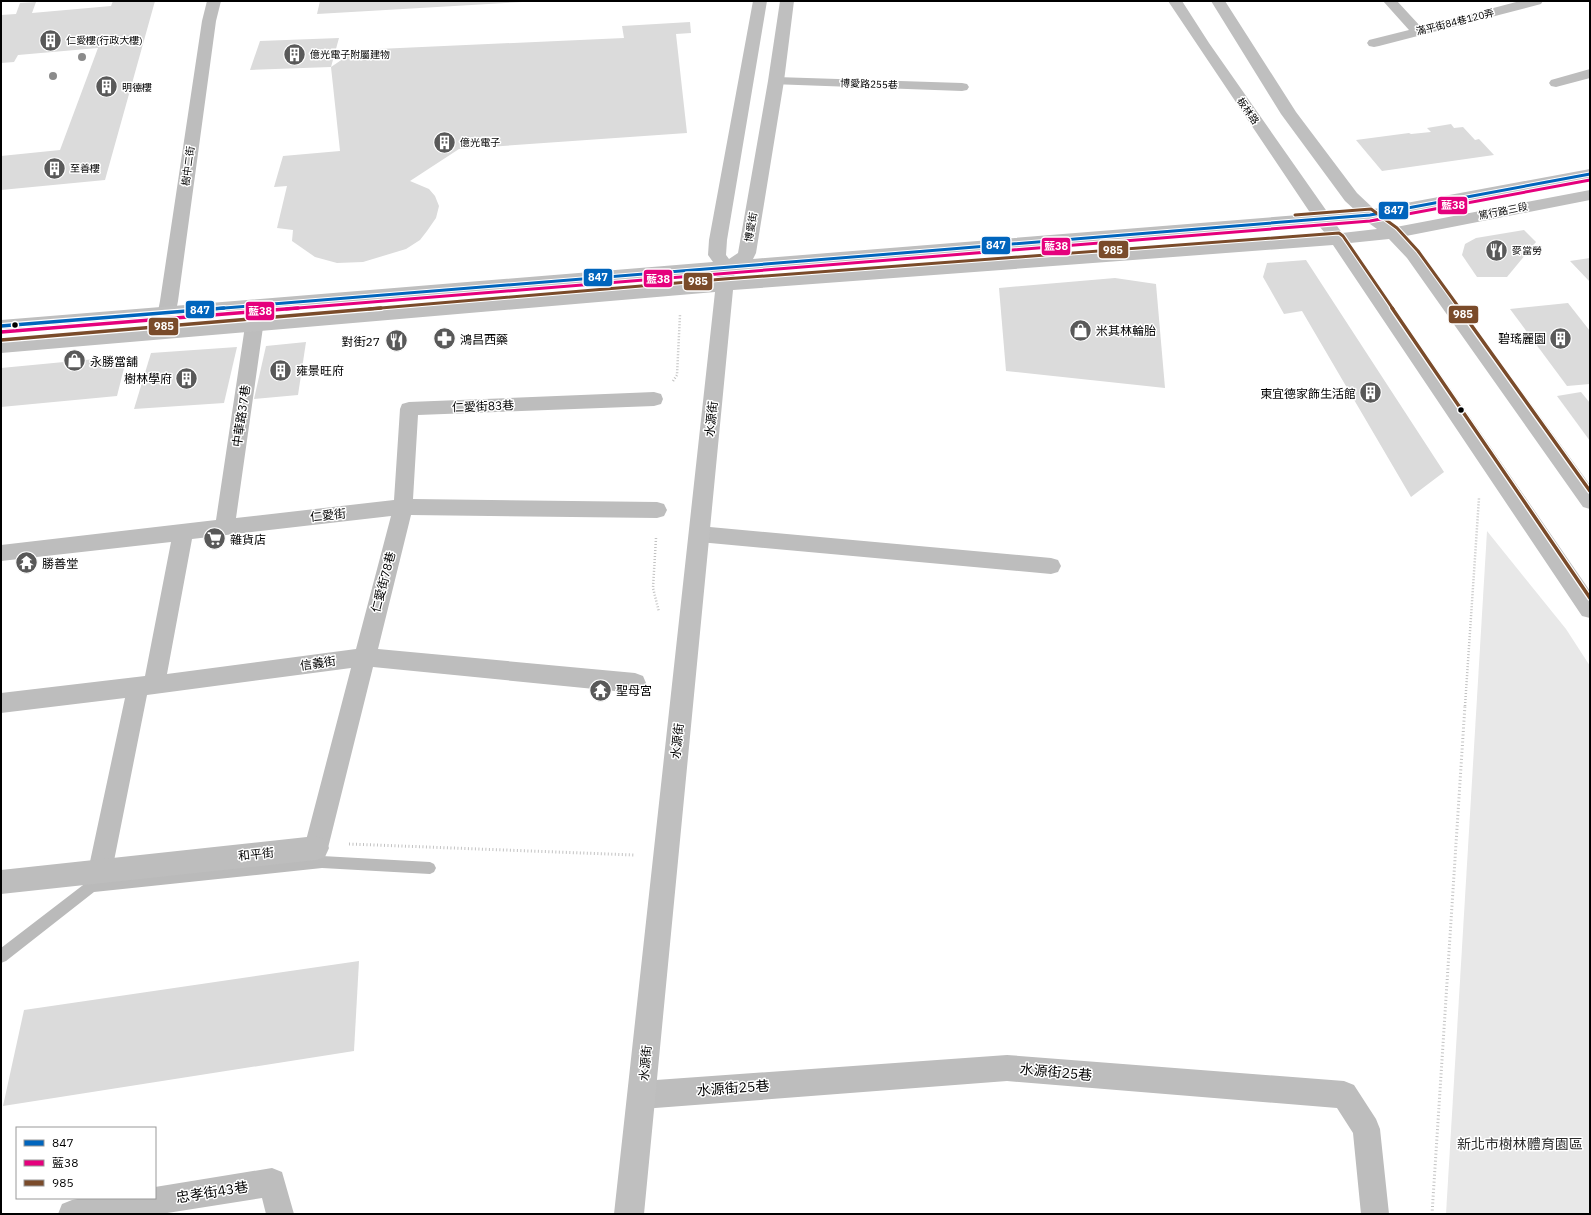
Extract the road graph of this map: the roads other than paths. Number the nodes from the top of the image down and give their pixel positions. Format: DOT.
graph roads {
  1 [pos="214,1"];
  2 [pos="760,1"];
  3 [pos="787,1"];
  4 [pos="1175,1"];
  5 [pos="1218,1"];
  6 [pos="1390,1"];
  7 [pos="1536,1"];
  8 [pos="1418,32"];
  9 [pos="1374,43"];
  10 [pos="1590,73"];
  11 [pos="776,81"];
  12 [pos="1556,83"];
  13 [pos="962,87"];
  14 [pos="1590,174"];
  15 [pos="1590,195"];
  16 [pos="1370,215"];
  17 [pos="1324,219"];
  18 [pos="1393,233"];
  19 [pos="1338,239"];
  20 [pos="726,276"];
  21 [pos="256,306"];
  22 [pos="167,313"];
  23 [pos="254,324"];
  24 [pos="1,326"];
  25 [pos="163,332"];
  26 [pos="1,346"];
  27 [pos="654,399"];
  28 [pos="1590,501"];
  29 [pos="403,507"];
  30 [pos="657,510"];
  31 [pos="225,527"];
  32 [pos="184,533"];
  33 [pos="699,534"];
  34 [pos="1,553"];
  35 [pos="1050,566"];
  36 [pos="1590,609"];
  37 [pos="364,657"];
  38 [pos="635,683"];
  39 [pos="146,686"];
  40 [pos="1,702"];
  41 [pos="316,848"];
  42 [pos="100,871"];
  43 [pos="1,882"];
  44 [pos="642,1095"];
  45 [pos="72,1214"];
  46 [pos="280,1214"];
  47 [pos="629,1214"];
  48 [pos="1375,1214"];
  1 -- 22 [label="street, 樹中二街"];
  2 -- 20 [label="street"];
  3 -- 11 [label="street, 博愛街"];
  4 -- 17 [label="street, 板林路"];
  5 -- 16 [label="street"];
  6 -- 8 [label="lane"];
  7 -- 8 [label="lane, 滿平街84巷120弄"];
  8 -- 9 [label="lane, 滿平街84巷120弄"];
  10 -- 12 [label="lane"];
  11 -- 13 [label="lane, 博愛路255巷"];
  11 -- 20 [label="street, 博愛街"];
  14 -- 16 [label="street, 篤行路三段"];
  15 -- 18 [label="street, 篤行路三段"];
  16 -- 17 [label="street, 篤行路三段"];
  16 -- 18 [label="street"];
  17 -- 19 [label="street, 板林路"];
  17 -- 20 [label="street, 篤行路三段"];
  18 -- 19 [label="street, 篤行路三段"];
  18 -- 28 [label="street"];
  19 -- 20 [label="street, 篤行路三段"];
  19 -- 36 [label="street, 板林路"];
  20 -- 21 [label="street"];
  20 -- 23 [label="street"];
  20 -- 33 [label="street, 水源街"];
  21 -- 22 [label="street"];
  21 -- 23 [label="lane, 中華路37巷"];
  22 -- 24 [label="street"];
  22 -- 25 [label="street, 樹中二街"];
  23 -- 25 [label="street"];
  23 -- 31 [label="lane, 中華路37巷"];
  25 -- 26 [label="street"];
  27 -- 29 [label="lane, 仁愛街83巷"];
  29 -- 30 [label="lane, 仁愛街"];
  29 -- 31 [label="lane, 仁愛街"];
  29 -- 37 [label="lane, 仁愛街78巷"];
  31 -- 32 [label="lane, 仁愛街"];
  32 -- 34 [label="lane, 仁愛街"];
  32 -- 39 [label="lane"];
  33 -- 35 [label="lane"];
  33 -- 44 [label="street, 水源街"];
  37 -- 38 [label="lane, 信義街"];
  37 -- 39 [label="lane, 信義街"];
  37 -- 41 [label="lane, 和平街"];
  39 -- 40 [label="lane, 信義街"];
  39 -- 42 [label="lane"];
  41 -- 42 [label="street, 和平街"];
  42 -- 43 [label="street, 和平街"];
  44 -- 47 [label="street, 水源街"];
  44 -- 48 [label="lane, 水源街25巷"];
  45 -- 46 [label="lane, 忠孝街43巷"];
}
